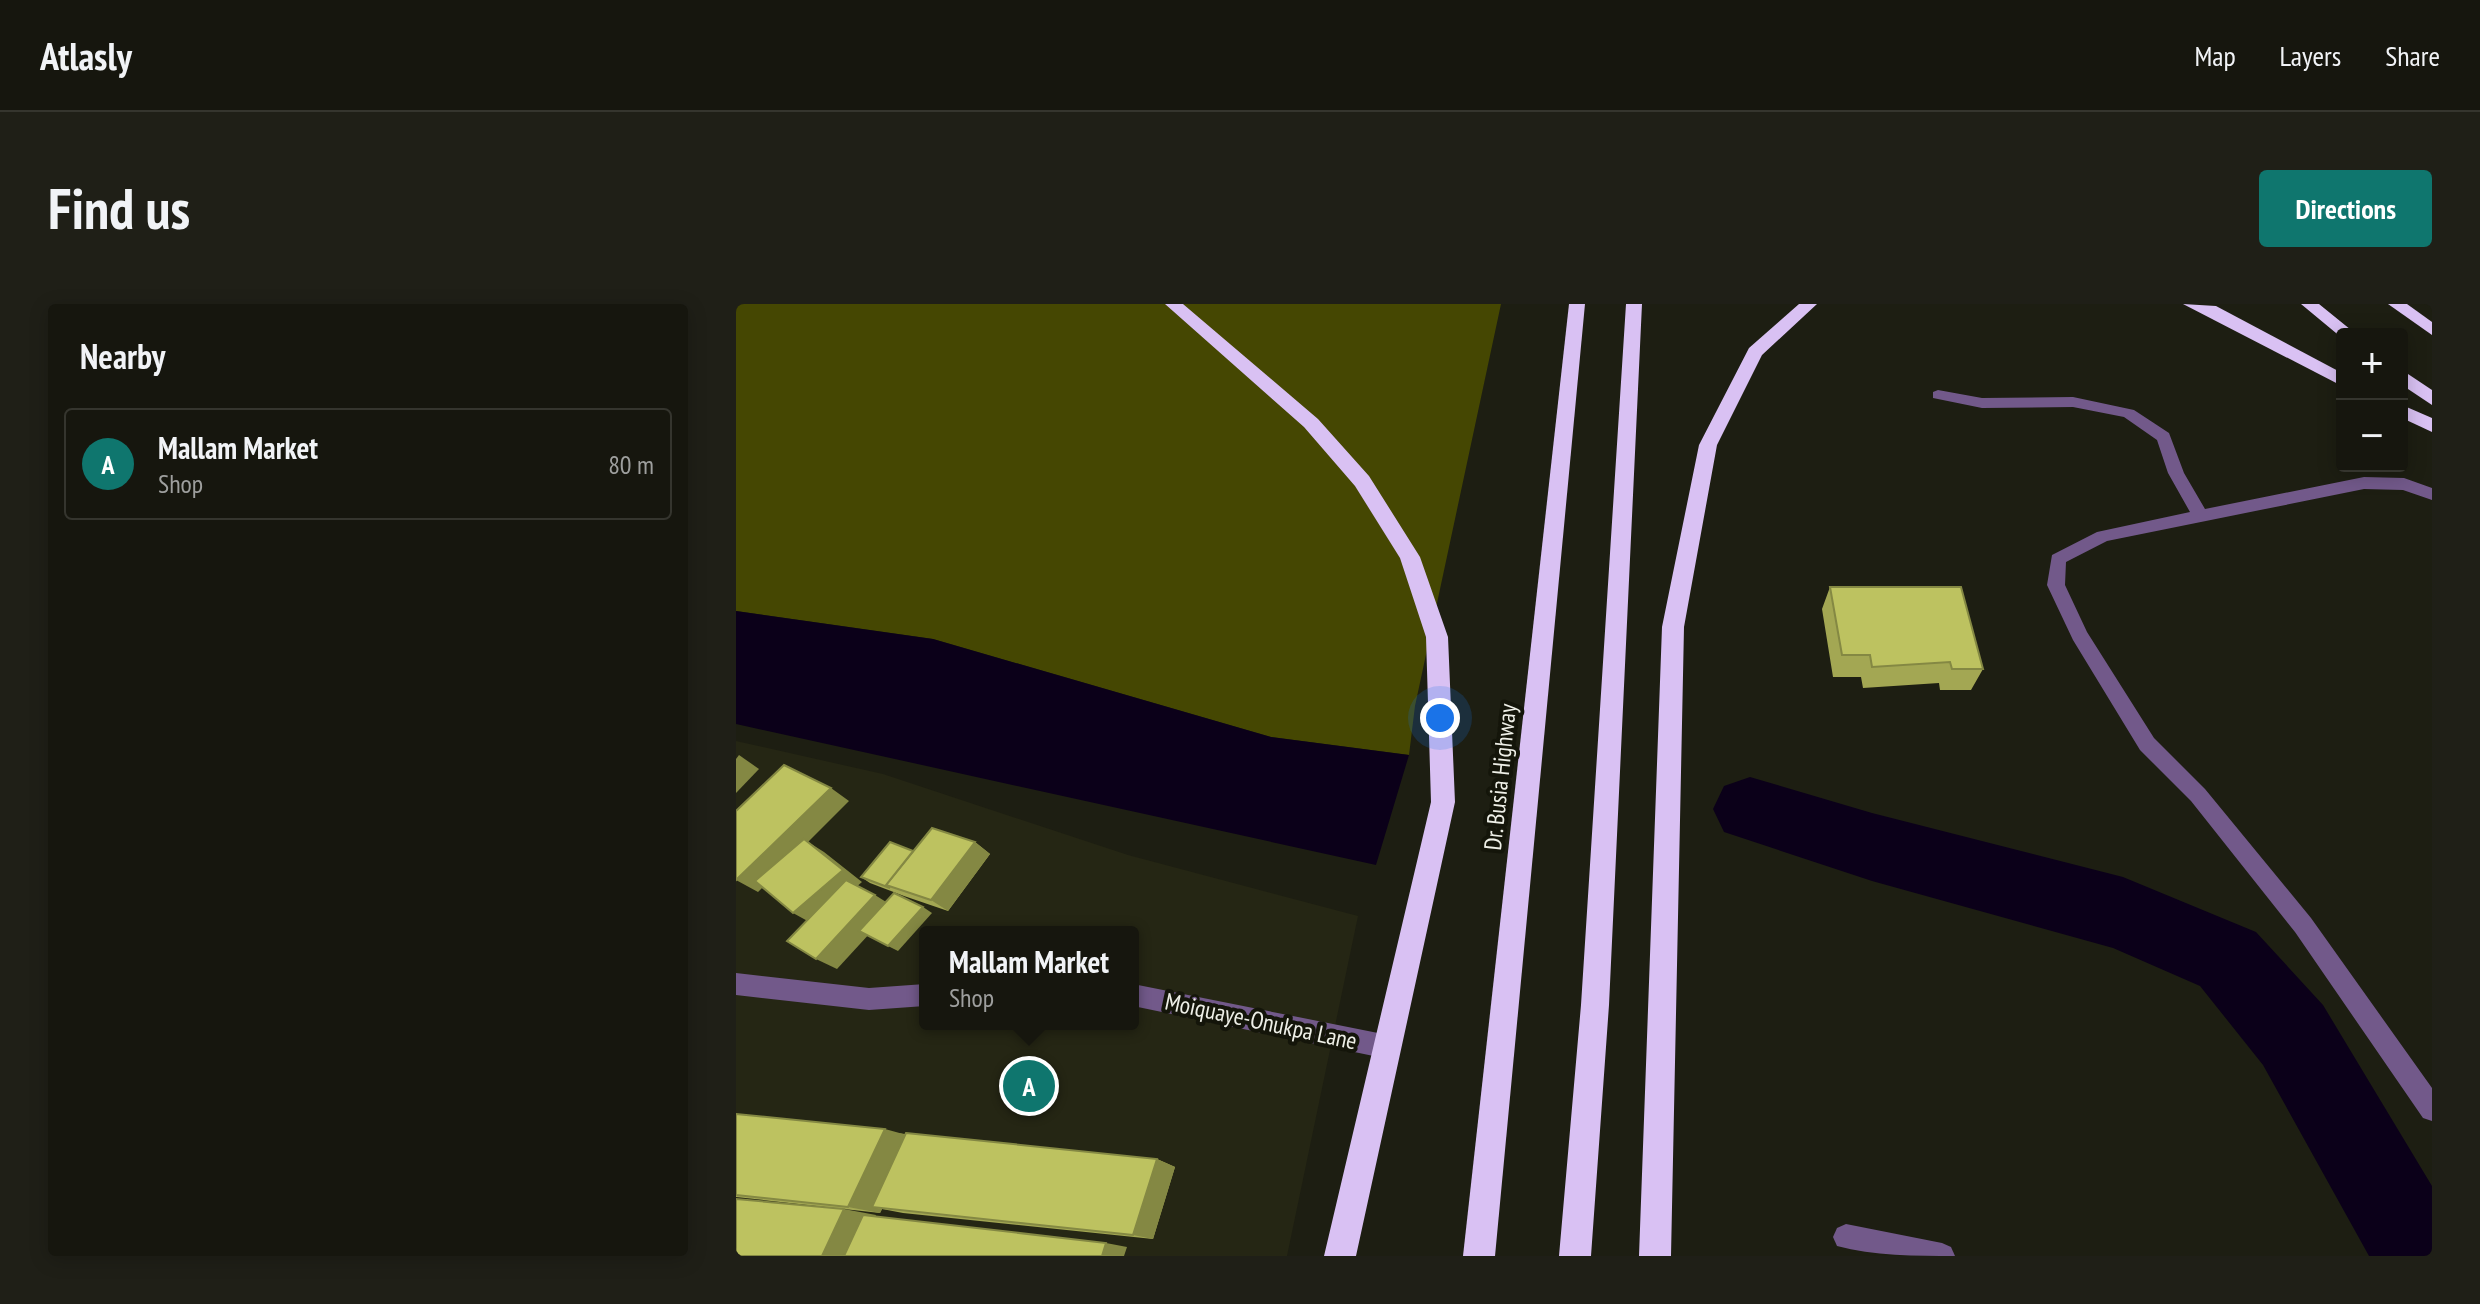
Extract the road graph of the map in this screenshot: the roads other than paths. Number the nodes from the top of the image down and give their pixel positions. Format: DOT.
graph roads {
  1 [pos="1173,304"];
  2 [pos="1577,304"];
  3 [pos="1634,304"];
  4 [pos="1809,304"];
  5 [pos="2191,304"];
  6 [pos="2309,304"];
  7 [pos="2396,304"];
  8 [pos="2340,328"];
  9 [pos="2432,330"];
  10 [pos="2336,377"];
  11 [pos="2408,381"];
  12 [pos="1938,395"];
  13 [pos="2432,399"];
  14 [pos="2408,414"];
  15 [pos="2432,426"];
  16 [pos="2432,494"];
  17 [pos="2201,517"];
  18 [pos="736,984"];
  19 [pos="919,995"];
  20 [pos="1139,996"];
  21 [pos="1388,1047"];
  22 [pos="2432,1109"];
  23 [pos="1846,1237"];
  24 [pos="1340,1256"];
  25 [pos="1479,1256"];
  26 [pos="1575,1256"];
  27 [pos="1655,1256"];
  28 [pos="1942,1256"];
  1 -- 21 [label="highway"];
  2 -- 25 [label="highway, Dr. Busia Highway"];
  3 -- 26 [label="highway"];
  4 -- 27 [label="highway"];
  5 -- 10 [label="highway"];
  6 -- 8 [label="highway"];
  7 -- 9 [label="highway"];
  11 -- 13 [label="highway"];
  12 -- 17 [label="street"];
  14 -- 15 [label="highway"];
  16 -- 17 [label="street"];
  17 -- 22 [label="street"];
  18 -- 19 [label="street"];
  20 -- 21 [label="street, Moiquaye-Onukpa Lane"];
  21 -- 24 [label="highway"];
  23 -- 28 [label="street"];
}
